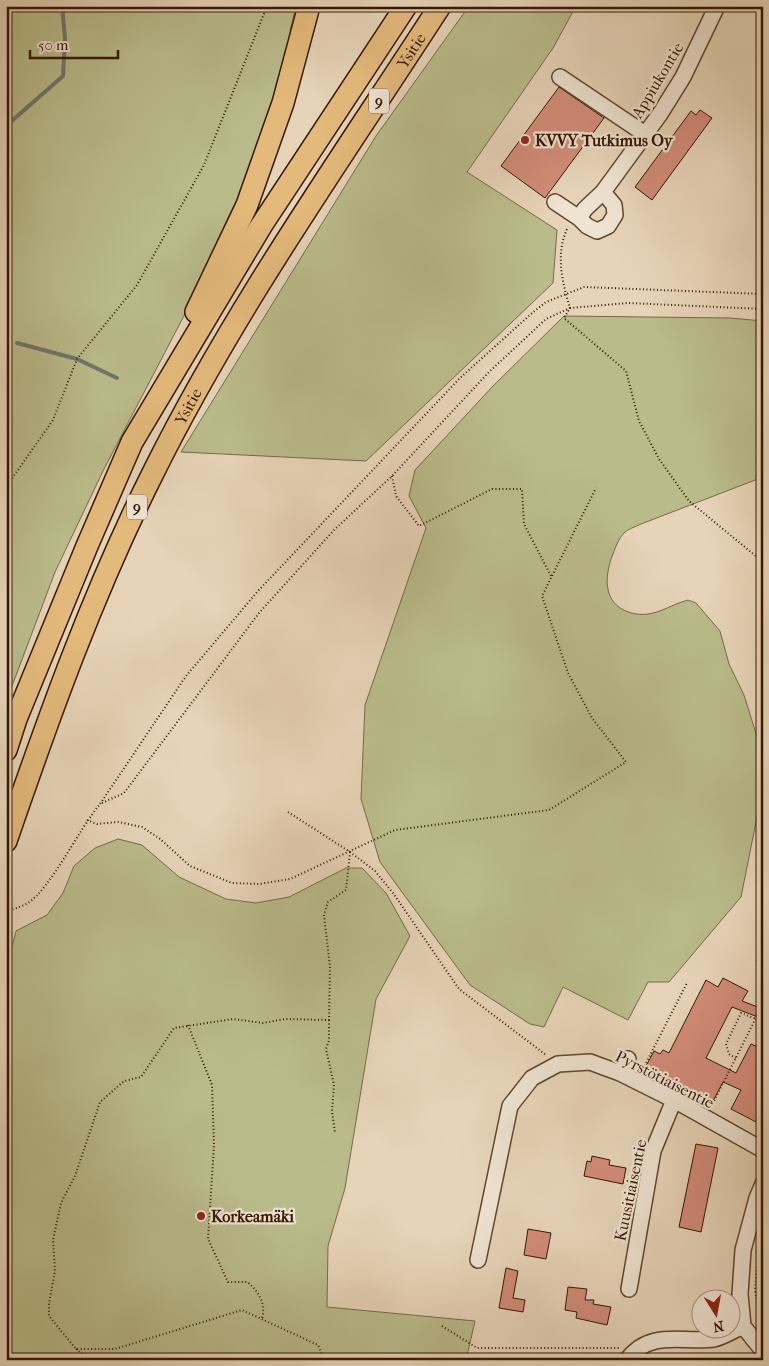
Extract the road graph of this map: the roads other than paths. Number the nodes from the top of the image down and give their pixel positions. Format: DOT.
graph roads {
  1 [pos="309,6"];
  2 [pos="406,6"];
  3 [pos="440,6"];
  4 [pos="717,6"];
  5 [pos="560,77"];
  6 [pos="645,134"];
  7 [pos="603,192"];
  8 [pos="555,202"];
  9 [pos="575,221"];
  10 [pos="132,442"];
  11 [pos="6,750"];
  12 [pos="6,841"];
  13 [pos="628,1059"];
  14 [pos="620,1073"];
  15 [pos="674,1100"];
  16 [pos="763,1150"];
  17 [pos="763,1184"];
  18 [pos="478,1260"];
  19 [pos="740,1288"];
  20 [pos="629,1289"];
  21 [pos="742,1326"];
  22 [pos="715,1338"];
  23 [pos="763,1350"];
  24 [pos="631,1354"];
  1 -- 10 [label="highway"];
  2 -- 10 [label="highway, Ysitie / 9"];
  3 -- 12 [label="highway, Ysitie / 9"];
  4 -- 6 [label="street, Appiukontie"];
  5 -- 6 [label="street"];
  6 -- 7 [label="street, Appiukontie"];
  7 -- 9 [label="street, Appiukontie"];
  7 -- 9 [label="street"];
  8 -- 9 [label="street"];
  10 -- 11 [label="highway, Ysitie / 9"];
  13 -- 14 [label="street"];
  14 -- 15 [label="street, Pyrstötiaisentie"];
  14 -- 18 [label="street, Pyrstötiaisentie"];
  15 -- 16 [label="street, Pyrstötiaisentie"];
  15 -- 20 [label="street, Kuusitiaisentie"];
  17 -- 19 [label="street"];
  21 -- 23 [label="street"];
  22 -- 24 [label="street"];
}
